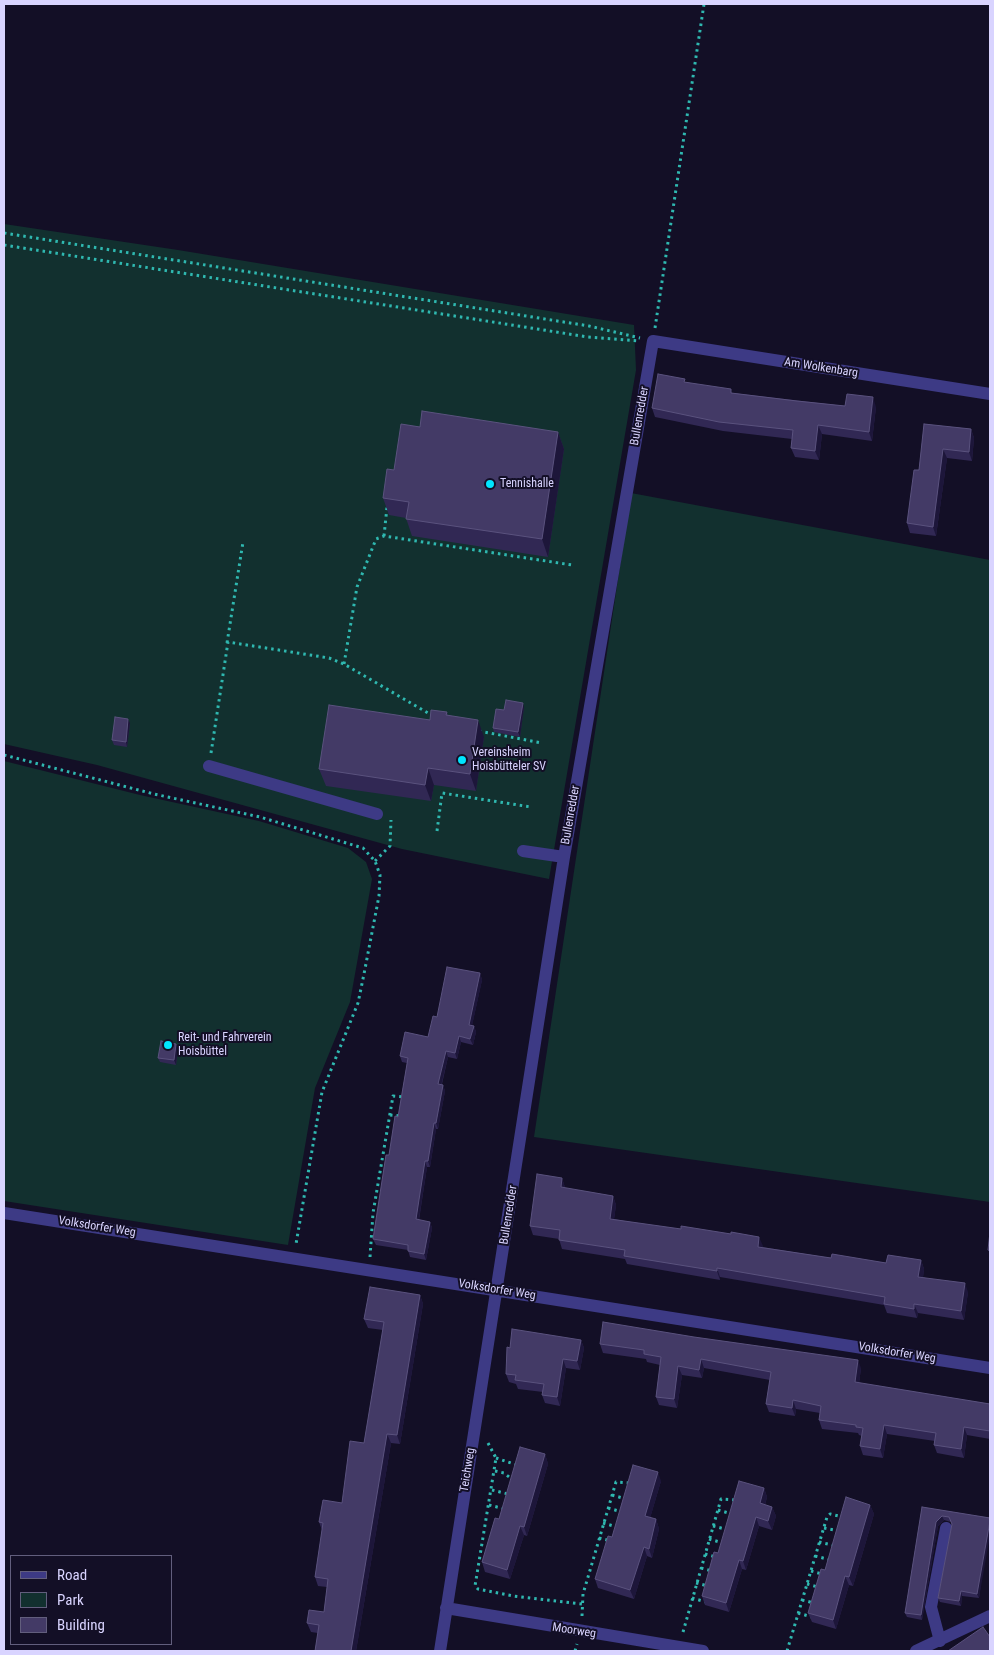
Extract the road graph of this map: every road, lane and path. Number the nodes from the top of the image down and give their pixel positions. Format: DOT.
graph roads {
  1 [pos="704,4"];
  2 [pos="4,233"];
  3 [pos="4,245"];
  4 [pos="652,341"];
  5 [pos="990,394"];
  6 [pos="388,502"];
  7 [pos="384,536"];
  8 [pos="243,542"];
  9 [pos="572,565"];
  10 [pos="228,642"];
  11 [pos="344,664"];
  12 [pos="436,718"];
  13 [pos="478,731"];
  14 [pos="213,736"];
  15 [pos="542,743"];
  16 [pos="4,755"];
  17 [pos="209,766"];
  18 [pos="531,807"];
  19 [pos="377,814"];
  20 [pos="392,818"];
  21 [pos="437,831"];
  22 [pos="523,851"];
  23 [pos="564,858"];
  24 [pos="375,861"];
  25 [pos="404,1097"];
  26 [pos="390,1115"];
  27 [pos="401,1116"];
  28 [pos="4,1213"];
  29 [pos="293,1257"];
  30 [pos="369,1270"];
  31 [pos="497,1289"];
  32 [pos="990,1368"];
  33 [pos="476,1423"];
  34 [pos="496,1458"];
  35 [pos="520,1466"];
  36 [pos="494,1471"];
  37 [pos="516,1482"];
  38 [pos="634,1483"];
  39 [pos="492,1490"];
  40 [pos="512,1495"];
  41 [pos="612,1495"];
  42 [pos="629,1500"];
  43 [pos="740,1501"];
  44 [pos="489,1505"];
  45 [pos="608,1508"];
  46 [pos="508,1510"];
  47 [pos="718,1510"];
  48 [pos="625,1514"];
  49 [pos="735,1515"];
  50 [pos="846,1518"];
  51 [pos="603,1523"];
  52 [pos="713,1526"];
  53 [pos="621,1528"];
  54 [pos="824,1528"];
  55 [pos="946,1528"];
  56 [pos="731,1530"];
  57 [pos="842,1532"];
  58 [pos="599,1538"];
  59 [pos="709,1539"];
  60 [pos="616,1542"];
  61 [pos="819,1542"];
  62 [pos="727,1544"];
  63 [pos="838,1547"];
  64 [pos="705,1554"];
  65 [pos="815,1556"];
  66 [pos="722,1559"];
  67 [pos="834,1561"];
  68 [pos="701,1568"];
  69 [pos="811,1571"];
  70 [pos="714,1572"];
  71 [pos="829,1576"];
  72 [pos="696,1583"];
  73 [pos="807,1584"];
  74 [pos="710,1586"];
  75 [pos="822,1588"];
  76 [pos="692,1598"];
  77 [pos="802,1600"];
  78 [pos="706,1602"];
  79 [pos="582,1604"];
  80 [pos="817,1604"];
  81 [pos="446,1608"];
  82 [pos="798,1613"];
  83 [pos="990,1616"];
  84 [pos="813,1617"];
  85 [pos="581,1632"];
  86 [pos="940,1641"];
  87 [pos="679,1648"];
  88 [pos="440,1651"];
  89 [pos="575,1651"];
  90 [pos="703,1651"];
  91 [pos="787,1651"];
  92 [pos="916,1651"];
  1 -- 4 [label="path"];
  2 -- 4 [label="path"];
  3 -- 4 [label="path"];
  4 -- 5 [label="street, Am Wolkenbarg"];
  4 -- 23 [label="street, Bullenredder"];
  6 -- 7 [label="path"];
  7 -- 9 [label="path"];
  7 -- 11 [label="path"];
  8 -- 10 [label="path"];
  10 -- 11 [label="path"];
  10 -- 14 [label="path"];
  10 -- 17 [label="path"];
  11 -- 12 [label="path"];
  13 -- 15 [label="path"];
  16 -- 24 [label="path"];
  17 -- 19 [label="street"];
  18 -- 21 [label="path"];
  20 -- 24 [label="path"];
  22 -- 23 [label="street"];
  23 -- 31 [label="street, Bullenredder"];
  24 -- 29 [label="path"];
  25 -- 26 [label="path"];
  26 -- 27 [label="path"];
  26 -- 30 [label="path"];
  28 -- 29 [label="street, Volksdorfer Weg"];
  29 -- 30 [label="street, Volksdorfer Weg"];
  30 -- 31 [label="street, Volksdorfer Weg"];
  31 -- 32 [label="street, Volksdorfer Weg"];
  31 -- 33 [label="street, Teichweg"];
  33 -- 34 [label="path"];
  33 -- 81 [label="street, Teichweg"];
  34 -- 35 [label="path"];
  34 -- 36 [label="path"];
  36 -- 37 [label="path"];
  36 -- 39 [label="path"];
  38 -- 41 [label="path"];
  39 -- 40 [label="path"];
  39 -- 44 [label="path"];
  41 -- 42 [label="path"];
  41 -- 45 [label="path"];
  43 -- 47 [label="path"];
  44 -- 46 [label="path"];
  44 -- 79 [label="path"];
  45 -- 48 [label="path"];
  45 -- 51 [label="path"];
  47 -- 49 [label="path"];
  47 -- 52 [label="path"];
  50 -- 54 [label="path"];
  51 -- 53 [label="path"];
  51 -- 58 [label="path"];
  52 -- 56 [label="path"];
  52 -- 59 [label="path"];
  54 -- 57 [label="path"];
  54 -- 61 [label="path"];
  55 -- 86 [label="street"];
  58 -- 60 [label="path"];
  58 -- 79 [label="path"];
  59 -- 62 [label="path"];
  59 -- 64 [label="path"];
  61 -- 63 [label="path"];
  61 -- 65 [label="path"];
  64 -- 66 [label="path"];
  64 -- 68 [label="path"];
  65 -- 67 [label="path"];
  65 -- 69 [label="path"];
  68 -- 70 [label="path"];
  68 -- 72 [label="path"];
  69 -- 71 [label="path"];
  69 -- 73 [label="path"];
  72 -- 74 [label="path"];
  72 -- 76 [label="path"];
  73 -- 75 [label="path"];
  73 -- 77 [label="path"];
  76 -- 78 [label="path"];
  76 -- 87 [label="path"];
  77 -- 80 [label="path"];
  77 -- 82 [label="path"];
  79 -- 85 [label="path"];
  81 -- 85 [label="street, Moorweg"];
  81 -- 88 [label="street, Teichweg"];
  82 -- 84 [label="path"];
  82 -- 91 [label="path"];
  83 -- 86 [label="street"];
  85 -- 87 [label="street, Moorweg"];
  85 -- 89 [label="path"];
  86 -- 92 [label="street"];
  87 -- 90 [label="street, Moorweg"];
}
